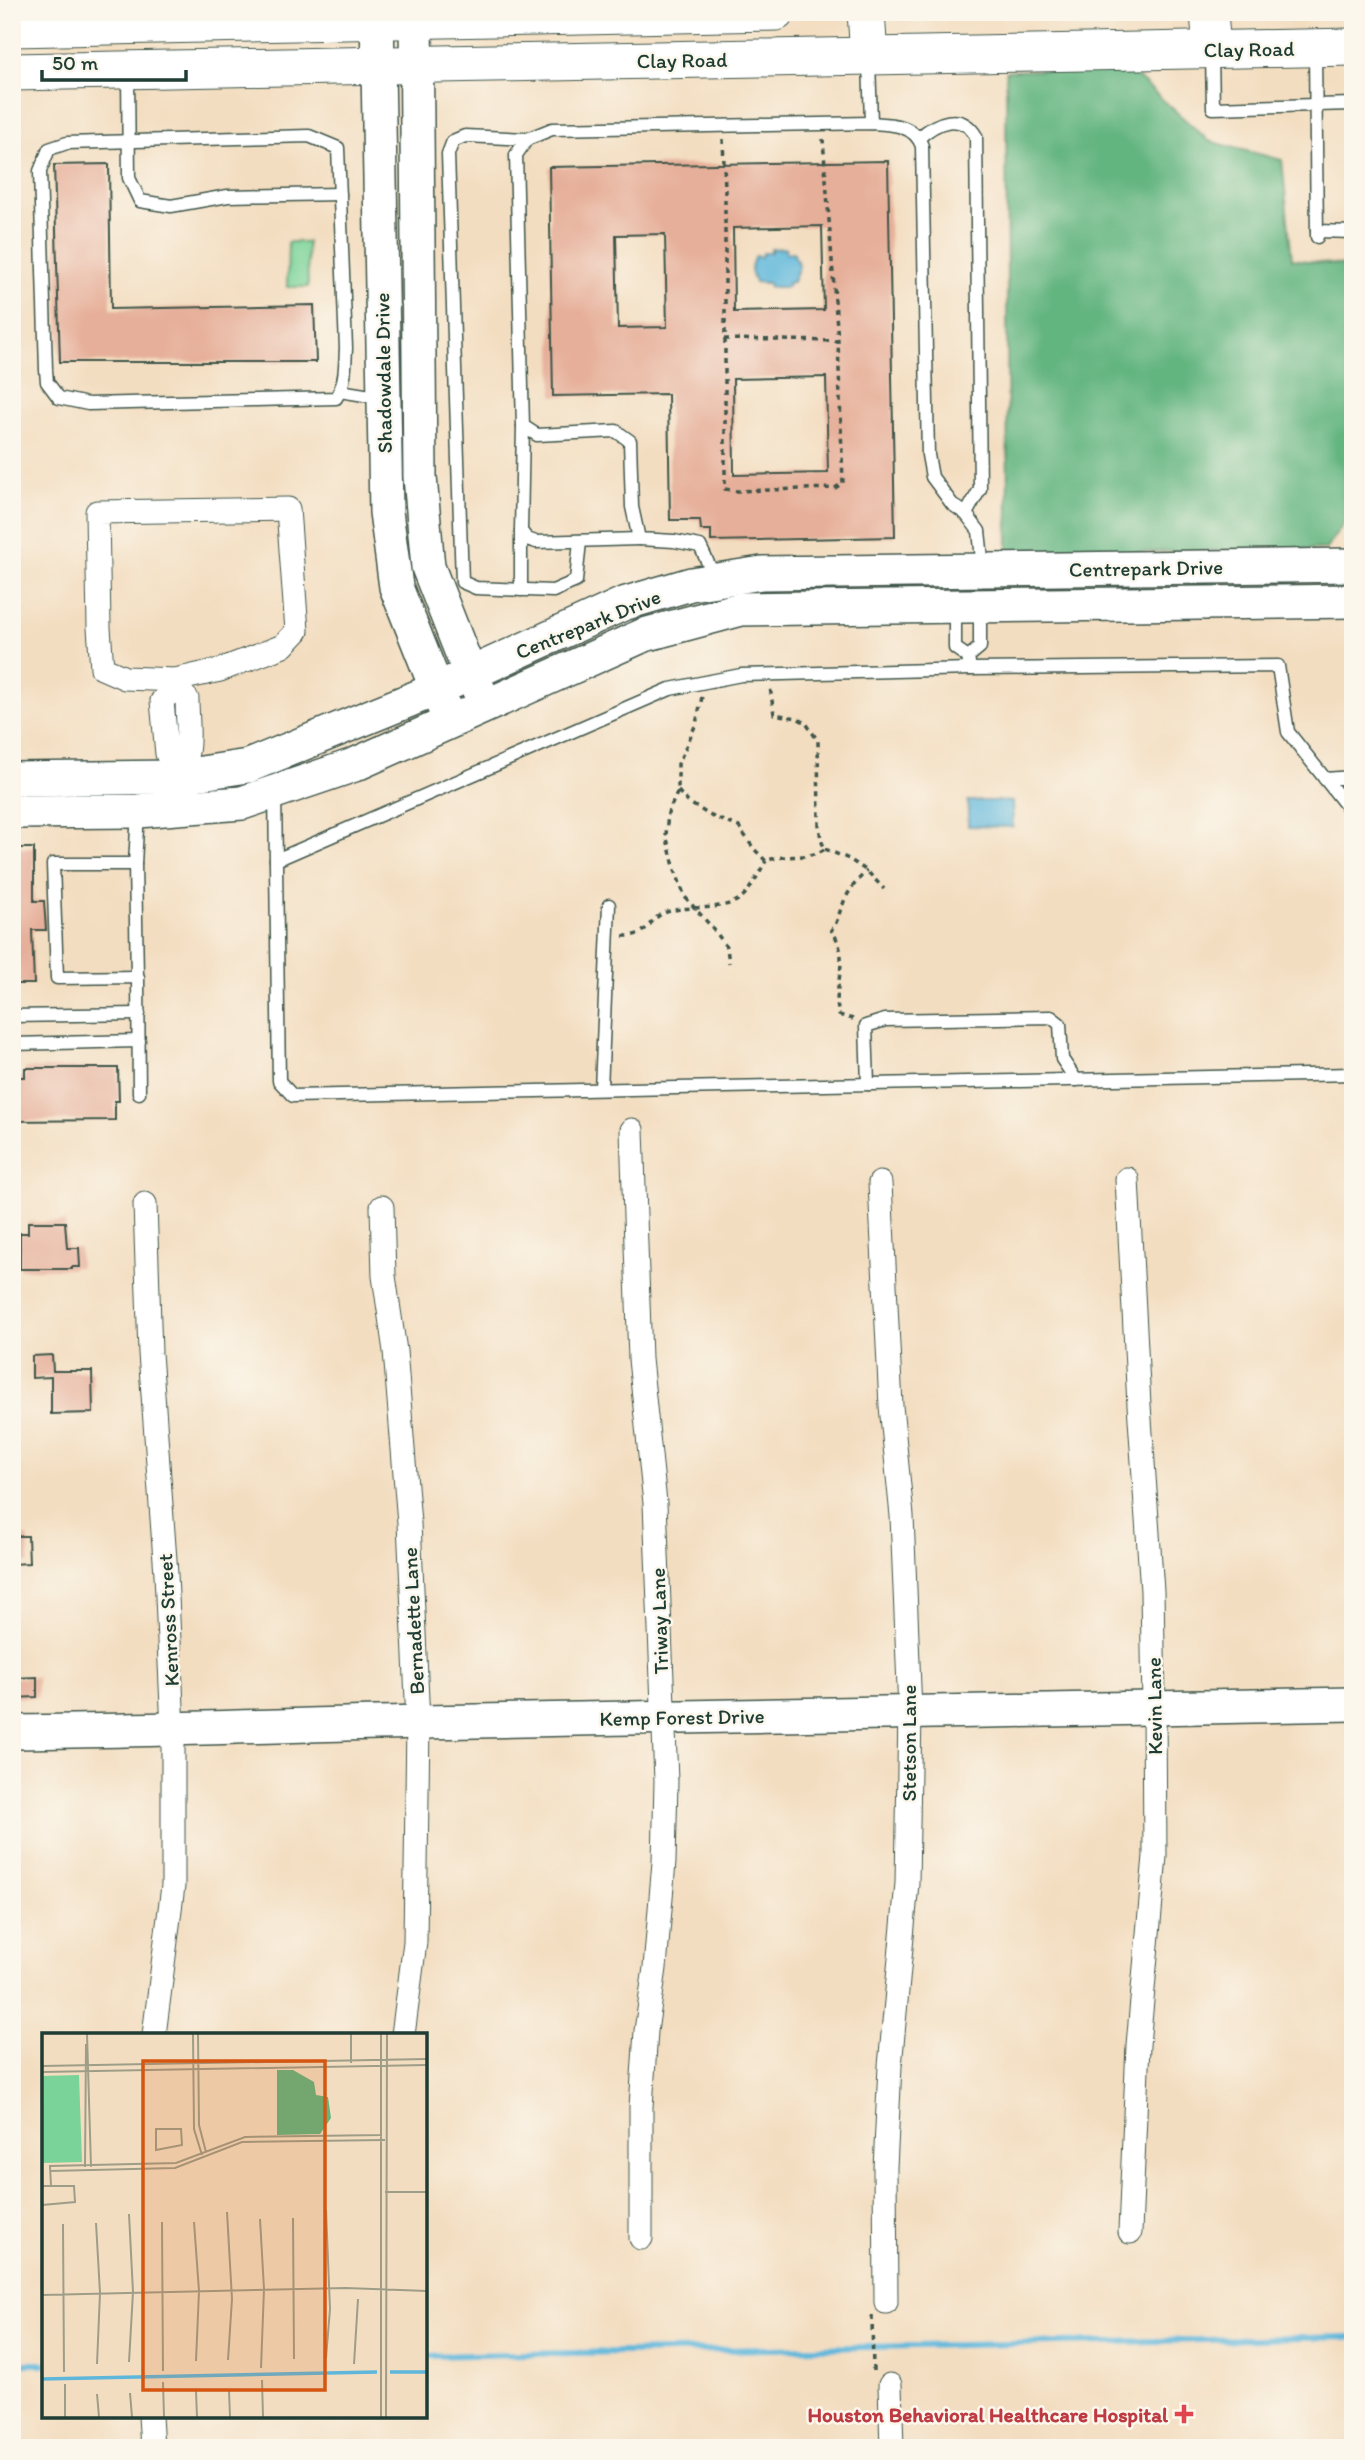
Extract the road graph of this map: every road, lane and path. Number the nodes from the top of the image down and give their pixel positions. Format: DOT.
graph roads {
  1 [pos="776,12"];
  2 [pos="866,12"];
  3 [pos="1209,12"];
  4 [pos="631,14"];
  5 [pos="417,15"];
  6 [pos="377,16"];
  7 [pos="12,28"];
  8 [pos="1353,47"];
  9 [pos="1315,48"];
  10 [pos="1212,50"];
  11 [pos="869,56"];
  12 [pos="377,65"];
  13 [pos="418,65"];
  14 [pos="128,70"];
  15 [pos="12,72"];
  16 [pos="1353,104"];
  17 [pos="1316,105"];
  18 [pos="871,123"];
  19 [pos="822,124"];
  20 [pos="722,126"];
  21 [pos="919,138"];
  22 [pos="527,139"];
  23 [pos="127,140"];
  24 [pos="340,194"];
  25 [pos="1353,232"];
  26 [pos="724,339"];
  27 [pos="838,341"];
  28 [pos="340,391"];
  29 [pos="383,398"];
  30 [pos="419,398"];
  31 [pos="523,426"];
  32 [pos="966,514"];
  33 [pos="521,531"];
  34 [pos="639,539"];
  35 [pos="580,541"];
  36 [pos="1353,565"];
  37 [pos="1230,566"];
  38 [pos="975,570"];
  39 [pos="716,580"];
  40 [pos="521,590"];
  41 [pos="1353,601"];
  42 [pos="1230,603"];
  43 [pos="969,609"];
  44 [pos="722,614"];
  45 [pos="969,663"];
  46 [pos="470,674"];
  47 [pos="769,674"];
  48 [pos="705,682"];
  49 [pos="175,684"];
  50 [pos="437,689"];
  51 [pos="488,705"];
  52 [pos="450,722"];
  53 [pos="1353,778"];
  54 [pos="12,779"];
  55 [pos="1325,779"];
  56 [pos="178,784"];
  57 [pos="678,791"];
  58 [pos="275,792"];
  59 [pos="138,811"];
  60 [pos="12,812"];
  61 [pos="1353,814"];
  62 [pos="825,849"];
  63 [pos="276,860"];
  64 [pos="766,861"];
  65 [pos="135,864"];
  66 [pos="867,871"];
  67 [pos="884,889"];
  68 [pos="608,905"];
  69 [pos="693,908"];
  70 [pos="607,932"];
  71 [pos="729,963"];
  72 [pos="137,976"];
  73 [pos="139,1014"];
  74 [pos="12,1016"];
  75 [pos="866,1026"];
  76 [pos="139,1041"];
  77 [pos="12,1044"];
  78 [pos="1353,1074"];
  79 [pos="1076,1080"];
  80 [pos="868,1084"];
  81 [pos="601,1089"];
  82 [pos="139,1093"];
  83 [pos="632,1130"];
  84 [pos="1126,1179"];
  85 [pos="880,1183"];
  86 [pos="145,1204"];
  87 [pos="382,1207"];
  88 [pos="1353,1704"];
  89 [pos="1154,1706"];
  90 [pos="910,1711"];
  91 [pos="663,1717"];
  92 [pos="418,1722"];
  93 [pos="173,1730"];
  94 [pos="12,1732"];
  95 [pos="154,2033"];
  96 [pos="403,2033"];
  97 [pos="1130,2232"];
  98 [pos="641,2238"];
  99 [pos="879,2308"];
  100 [pos="881,2377"];
  101 [pos="150,2418"];
  102 [pos="152,2448"];
  103 [pos="892,2448"];
  1 -- 4 [label="main road"];
  2 -- 11 [label="main road"];
  3 -- 10 [label="main road"];
  4 -- 5 [label="main road"];
  5 -- 6 [label="main road"];
  5 -- 13 [label="street, Shadowdale Drive"];
  6 -- 7 [label="main road"];
  6 -- 12 [label="street, Shadowdale Drive"];
  8 -- 9 [label="main road, Clay Road"];
  9 -- 10 [label="main road, Clay Road"];
  9 -- 17 [label="lane"];
  10 -- 11 [label="main road, Clay Road"];
  10 -- 17 [label="lane"];
  11 -- 13 [label="main road, Clay Road"];
  11 -- 18 [label="lane"];
  12 -- 13 [label="main road, Clay Road"];
  12 -- 14 [label="main road, Clay Road"];
  12 -- 29 [label="street, Shadowdale Drive"];
  13 -- 30 [label="street, Shadowdale Drive"];
  14 -- 15 [label="main road, Clay Road"];
  14 -- 23 [label="lane"];
  16 -- 17 [label="lane"];
  17 -- 25 [label="lane"];
  18 -- 19 [label="lane"];
  18 -- 21 [label="lane"];
  19 -- 20 [label="lane"];
  19 -- 27 [label="path"];
  20 -- 22 [label="lane"];
  20 -- 26 [label="path"];
  21 -- 32 [label="lane"];
  21 -- 32 [label="lane"];
  22 -- 31 [label="lane"];
  22 -- 40 [label="lane"];
  23 -- 24 [label="lane"];
  23 -- 24 [label="lane"];
  23 -- 28 [label="lane"];
  24 -- 28 [label="lane"];
  26 -- 27 [label="path"];
  26 -- 27 [label="path"];
  28 -- 29 [label="lane"];
  29 -- 30 [label="street"];
  29 -- 50 [label="street, Shadowdale Drive"];
  30 -- 46 [label="street, Shadowdale Drive"];
  31 -- 33 [label="lane"];
  31 -- 34 [label="lane"];
  32 -- 38 [label="lane"];
  33 -- 35 [label="lane"];
  33 -- 40 [label="lane"];
  34 -- 35 [label="lane"];
  34 -- 39 [label="lane"];
  35 -- 40 [label="lane"];
  36 -- 37 [label="street, Centrepark Drive"];
  37 -- 38 [label="street, Centrepark Drive"];
  37 -- 42 [label="street"];
  38 -- 39 [label="street, Centrepark Drive"];
  38 -- 43 [label="street"];
  39 -- 44 [label="street"];
  39 -- 46 [label="street, Centrepark Drive"];
  41 -- 42 [label="street, Centrepark Drive"];
  42 -- 43 [label="street, Centrepark Drive"];
  43 -- 44 [label="street, Centrepark Drive"];
  43 -- 45 [label="lane"];
  43 -- 45 [label="lane"];
  44 -- 51 [label="street, Centrepark Drive"];
  45 -- 47 [label="lane"];
  45 -- 55 [label="lane"];
  46 -- 50 [label="street, Centrepark Drive"];
  46 -- 51 [label="street, Shadowdale Drive"];
  47 -- 48 [label="lane"];
  47 -- 62 [label="path"];
  48 -- 57 [label="path"];
  48 -- 63 [label="lane"];
  49 -- 49 [label="street"];
  49 -- 56 [label="street"];
  50 -- 52 [label="street, Shadowdale Drive"];
  50 -- 56 [label="street, Centrepark Drive"];
  51 -- 52 [label="street, Centrepark Drive"];
  52 -- 58 [label="street, Centrepark Drive"];
  53 -- 55 [label="lane"];
  54 -- 56 [label="street, Centrepark Drive"];
  55 -- 61 [label="lane"];
  56 -- 58 [label="street, Centrepark Drive"];
  56 -- 59 [label="street, Centrepark Drive"];
  57 -- 64 [label="path"];
  57 -- 69 [label="path"];
  58 -- 63 [label="lane"];
  59 -- 60 [label="street, Centrepark Drive"];
  59 -- 65 [label="lane"];
  62 -- 64 [label="path"];
  62 -- 66 [label="path"];
  63 -- 81 [label="lane"];
  64 -- 69 [label="path"];
  65 -- 72 [label="lane"];
  65 -- 72 [label="lane"];
  66 -- 67 [label="path"];
  66 -- 75 [label="path"];
  68 -- 70 [label="lane"];
  69 -- 70 [label="path"];
  69 -- 71 [label="path"];
  70 -- 81 [label="lane"];
  72 -- 73 [label="lane"];
  73 -- 74 [label="lane"];
  73 -- 76 [label="lane"];
  75 -- 79 [label="lane"];
  75 -- 80 [label="lane"];
  76 -- 77 [label="lane"];
  76 -- 82 [label="lane"];
  78 -- 79 [label="lane"];
  79 -- 80 [label="lane"];
  80 -- 81 [label="lane"];
  83 -- 91 [label="street, Triway Lane"];
  84 -- 89 [label="street, Kevin Lane"];
  85 -- 90 [label="street, Stetson Lane"];
  86 -- 93 [label="street, Kenross Street"];
  87 -- 92 [label="street, Bernadette Lane"];
  88 -- 89 [label="street, Kemp Forest Drive"];
  89 -- 90 [label="street, Kemp Forest Drive"];
  89 -- 97 [label="street, Kevin Lane"];
  90 -- 91 [label="street, Kemp Forest Drive"];
  90 -- 99 [label="street, Stetson Lane"];
  91 -- 92 [label="street, Kemp Forest Drive"];
  91 -- 98 [label="street, Triway Lane"];
  92 -- 93 [label="street, Kemp Forest Drive"];
  92 -- 96 [label="street, Bernadette Lane"];
  93 -- 94 [label="street, Kemp Forest Drive"];
  93 -- 95 [label="street, Kenross Street"];
  99 -- 100 [label="path"];
  100 -- 103 [label="street"];
  101 -- 102 [label="street"];
}
